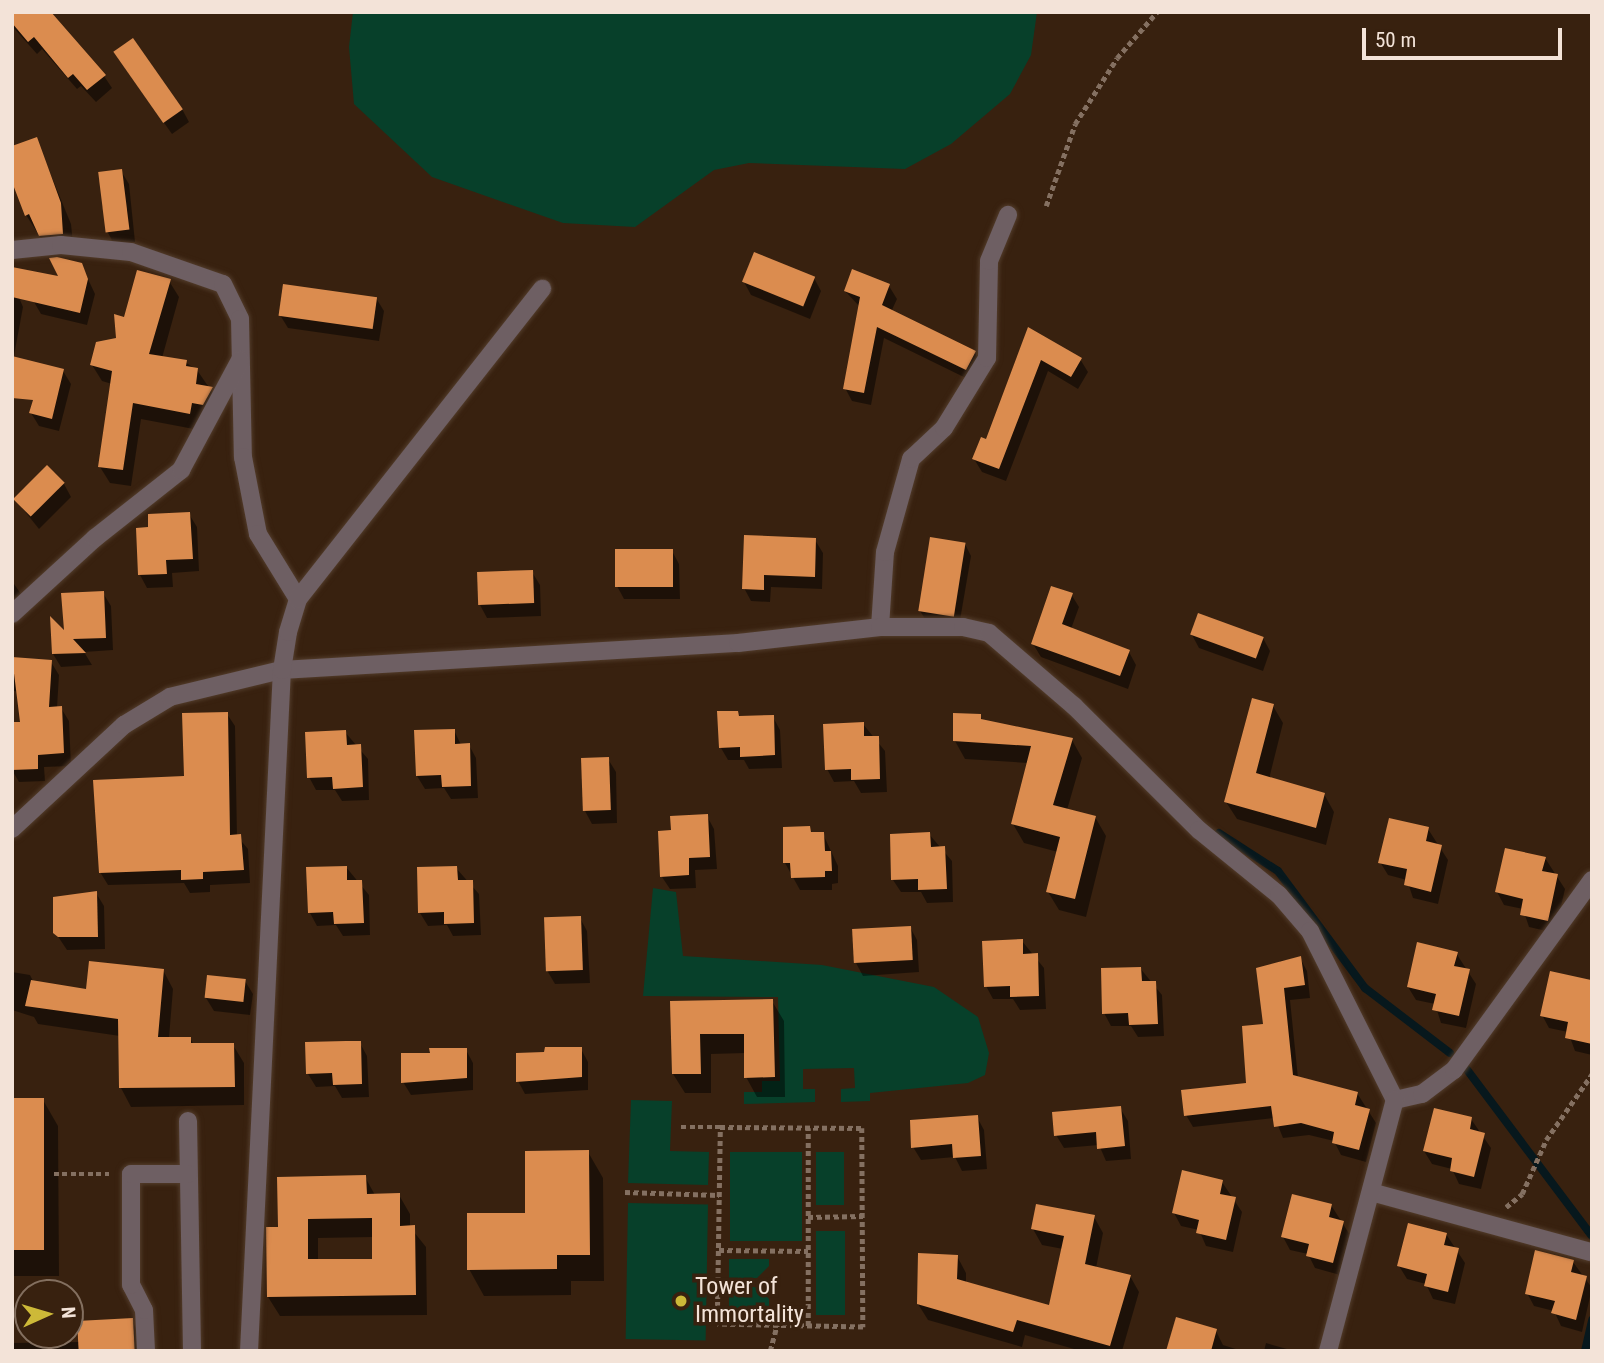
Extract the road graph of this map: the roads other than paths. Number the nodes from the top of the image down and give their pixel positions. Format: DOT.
graph roads {
  1 [pos="1008,215"];
  2 [pos="12,250"];
  3 [pos="542,289"];
  4 [pos="242,357"];
  5 [pos="298,599"];
  6 [pos="12,614"];
  7 [pos="880,626"];
  8 [pos="282,670"];
  9 [pos="12,829"];
  10 [pos="1592,880"];
  11 [pos="1395,1100"];
  12 [pos="188,1121"];
  13 [pos="188,1174"];
  14 [pos="1371,1192"];
  15 [pos="1591,1252"];
  16 [pos="146,1351"];
  17 [pos="192,1351"];
  18 [pos="249,1351"];
  19 [pos="1328,1351"];
  1 -- 7 [label="street"];
  2 -- 4 [label="street"];
  3 -- 5 [label="street"];
  4 -- 5 [label="street"];
  4 -- 6 [label="street"];
  5 -- 8 [label="street"];
  7 -- 8 [label="street"];
  7 -- 11 [label="street"];
  8 -- 9 [label="street"];
  8 -- 18 [label="street"];
  10 -- 11 [label="street"];
  11 -- 14 [label="street"];
  12 -- 13 [label="street"];
  13 -- 16 [label="street"];
  13 -- 17 [label="street"];
  14 -- 15 [label="street"];
  14 -- 19 [label="street"];
}
